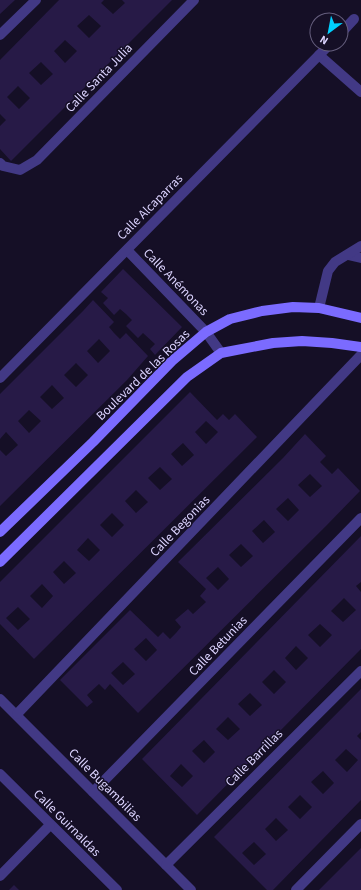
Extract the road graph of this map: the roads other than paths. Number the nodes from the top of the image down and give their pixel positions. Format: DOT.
graph roads {
  1 [pos="36,0"];
  2 [pos="194,0"];
  3 [pos="354,19"];
  4 [pos="349,24"];
  5 [pos="0,35"];
  6 [pos="322,52"];
  7 [pos="319,55"];
  8 [pos="361,92"];
  9 [pos="0,163"];
  10 [pos="361,246"];
  11 [pos="127,250"];
  12 [pos="348,255"];
  13 [pos="361,258"];
  14 [pos="319,308"];
  15 [pos="361,318"];
  16 [pos="206,332"];
  17 [pos="361,347"];
  18 [pos="221,353"];
  19 [pos="361,355"];
  20 [pos="0,378"];
  21 [pos="361,518"];
  22 [pos="0,532"];
  23 [pos="0,562"];
  24 [pos="361,671"];
  25 [pos="0,699"];
  26 [pos="17,714"];
  27 [pos="0,774"];
  28 [pos="93,792"];
  29 [pos="50,824"];
  30 [pos="361,824"];
  31 [pos="166,865"];
  32 [pos="0,876"];
  33 [pos="117,890"];
  34 [pos="191,890"];
  35 [pos="296,890"];
  1 -- 5 [label="street"];
  2 -- 9 [label="street, Calle Santa Julia"];
  3 -- 4 [label="street"];
  6 -- 7 [label="street, Calle Alcaparras"];
  7 -- 8 [label="street"];
  7 -- 11 [label="street, Calle Alcaparras"];
  10 -- 12 [label="street"];
  11 -- 16 [label="street, Calle Anémonas"];
  11 -- 20 [label="street, Calle Alcaparras"];
  12 -- 13 [label="street"];
  12 -- 14 [label="street"];
  14 -- 15 [label="street, Boulevard de las Rosas"];
  14 -- 16 [label="street, Boulevard de las Rosas"];
  16 -- 18 [label="street, Calle Anémonas"];
  16 -- 22 [label="street, Boulevard de las Rosas"];
  17 -- 18 [label="street"];
  18 -- 23 [label="street"];
  19 -- 26 [label="street, Calle Begonias"];
  21 -- 28 [label="street, Calle Betunias"];
  24 -- 31 [label="street, Calle Barrillas"];
  25 -- 26 [label="street, Calle Bugambilias"];
  26 -- 28 [label="street, Calle Bugambilias"];
  27 -- 29 [label="street, Calle Guirnaldas"];
  28 -- 31 [label="street, Calle Bugambilias"];
  29 -- 32 [label="street"];
  29 -- 33 [label="street, Calle Guirnaldas"];
  30 -- 35 [label="street"];
  31 -- 34 [label="street, Calle Bugambilias"];
}
